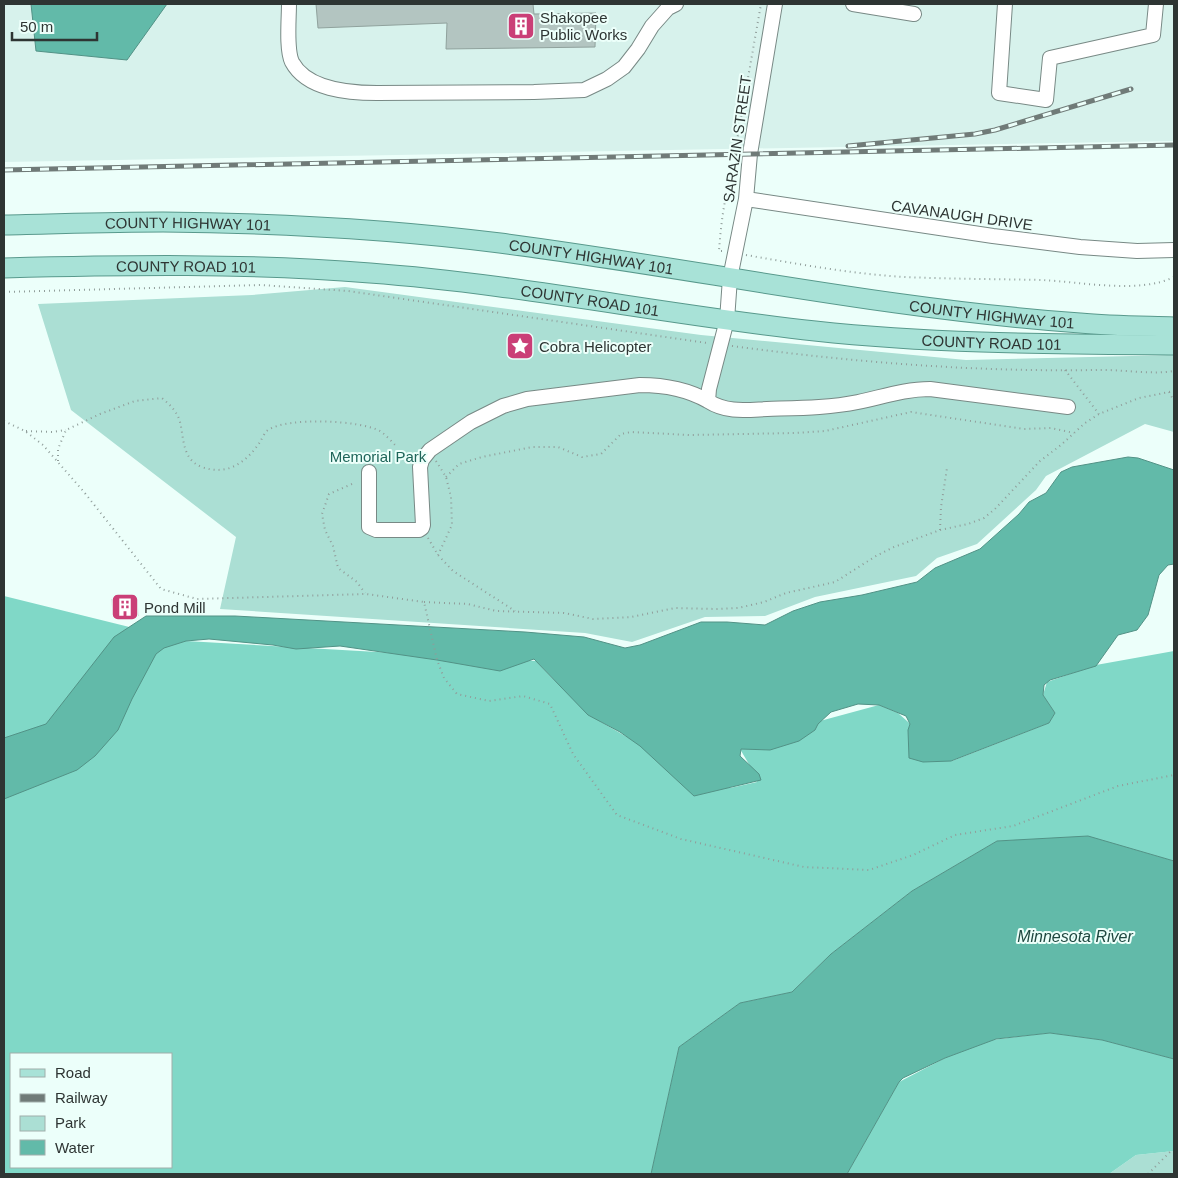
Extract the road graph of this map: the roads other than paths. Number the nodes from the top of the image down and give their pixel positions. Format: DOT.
graph roads {
  1 [pos="289,4"];
  2 [pos="676,4"];
  3 [pos="774,4"];
  4 [pos="853,4"];
  5 [pos="1006,4"];
  6 [pos="1156,4"];
  7 [pos="914,14"];
  8 [pos="746,199"];
  9 [pos="4,225"];
  10 [pos="1174,250"];
  11 [pos="4,268"];
  12 [pos="730,278"];
  13 [pos="727,320"];
  14 [pos="1174,327"];
  15 [pos="1174,345"];
  16 [pos="708,401"];
  17 [pos="1068,407"];
  18 [pos="369,472"];
  1 -- 2 [label="street"];
  3 -- 8 [label="street, SARAZIN STREET"];
  4 -- 7 [label="street"];
  5 -- 6 [label="street"];
  8 -- 10 [label="street, CAVANAUGH DRIVE"];
  8 -- 12 [label="street, SARAZIN STREET"];
  9 -- 12 [label="main road, COUNTY HIGHWAY 101"];
  11 -- 13 [label="main road, COUNTY ROAD 101"];
  12 -- 13 [label="street, SARAZIN STREET"];
  12 -- 14 [label="main road, COUNTY HIGHWAY 101"];
  13 -- 15 [label="main road, COUNTY ROAD 101"];
  13 -- 16 [label="street, SARAZIN STREET"];
  16 -- 17 [label="street"];
  16 -- 18 [label="street"];
}
